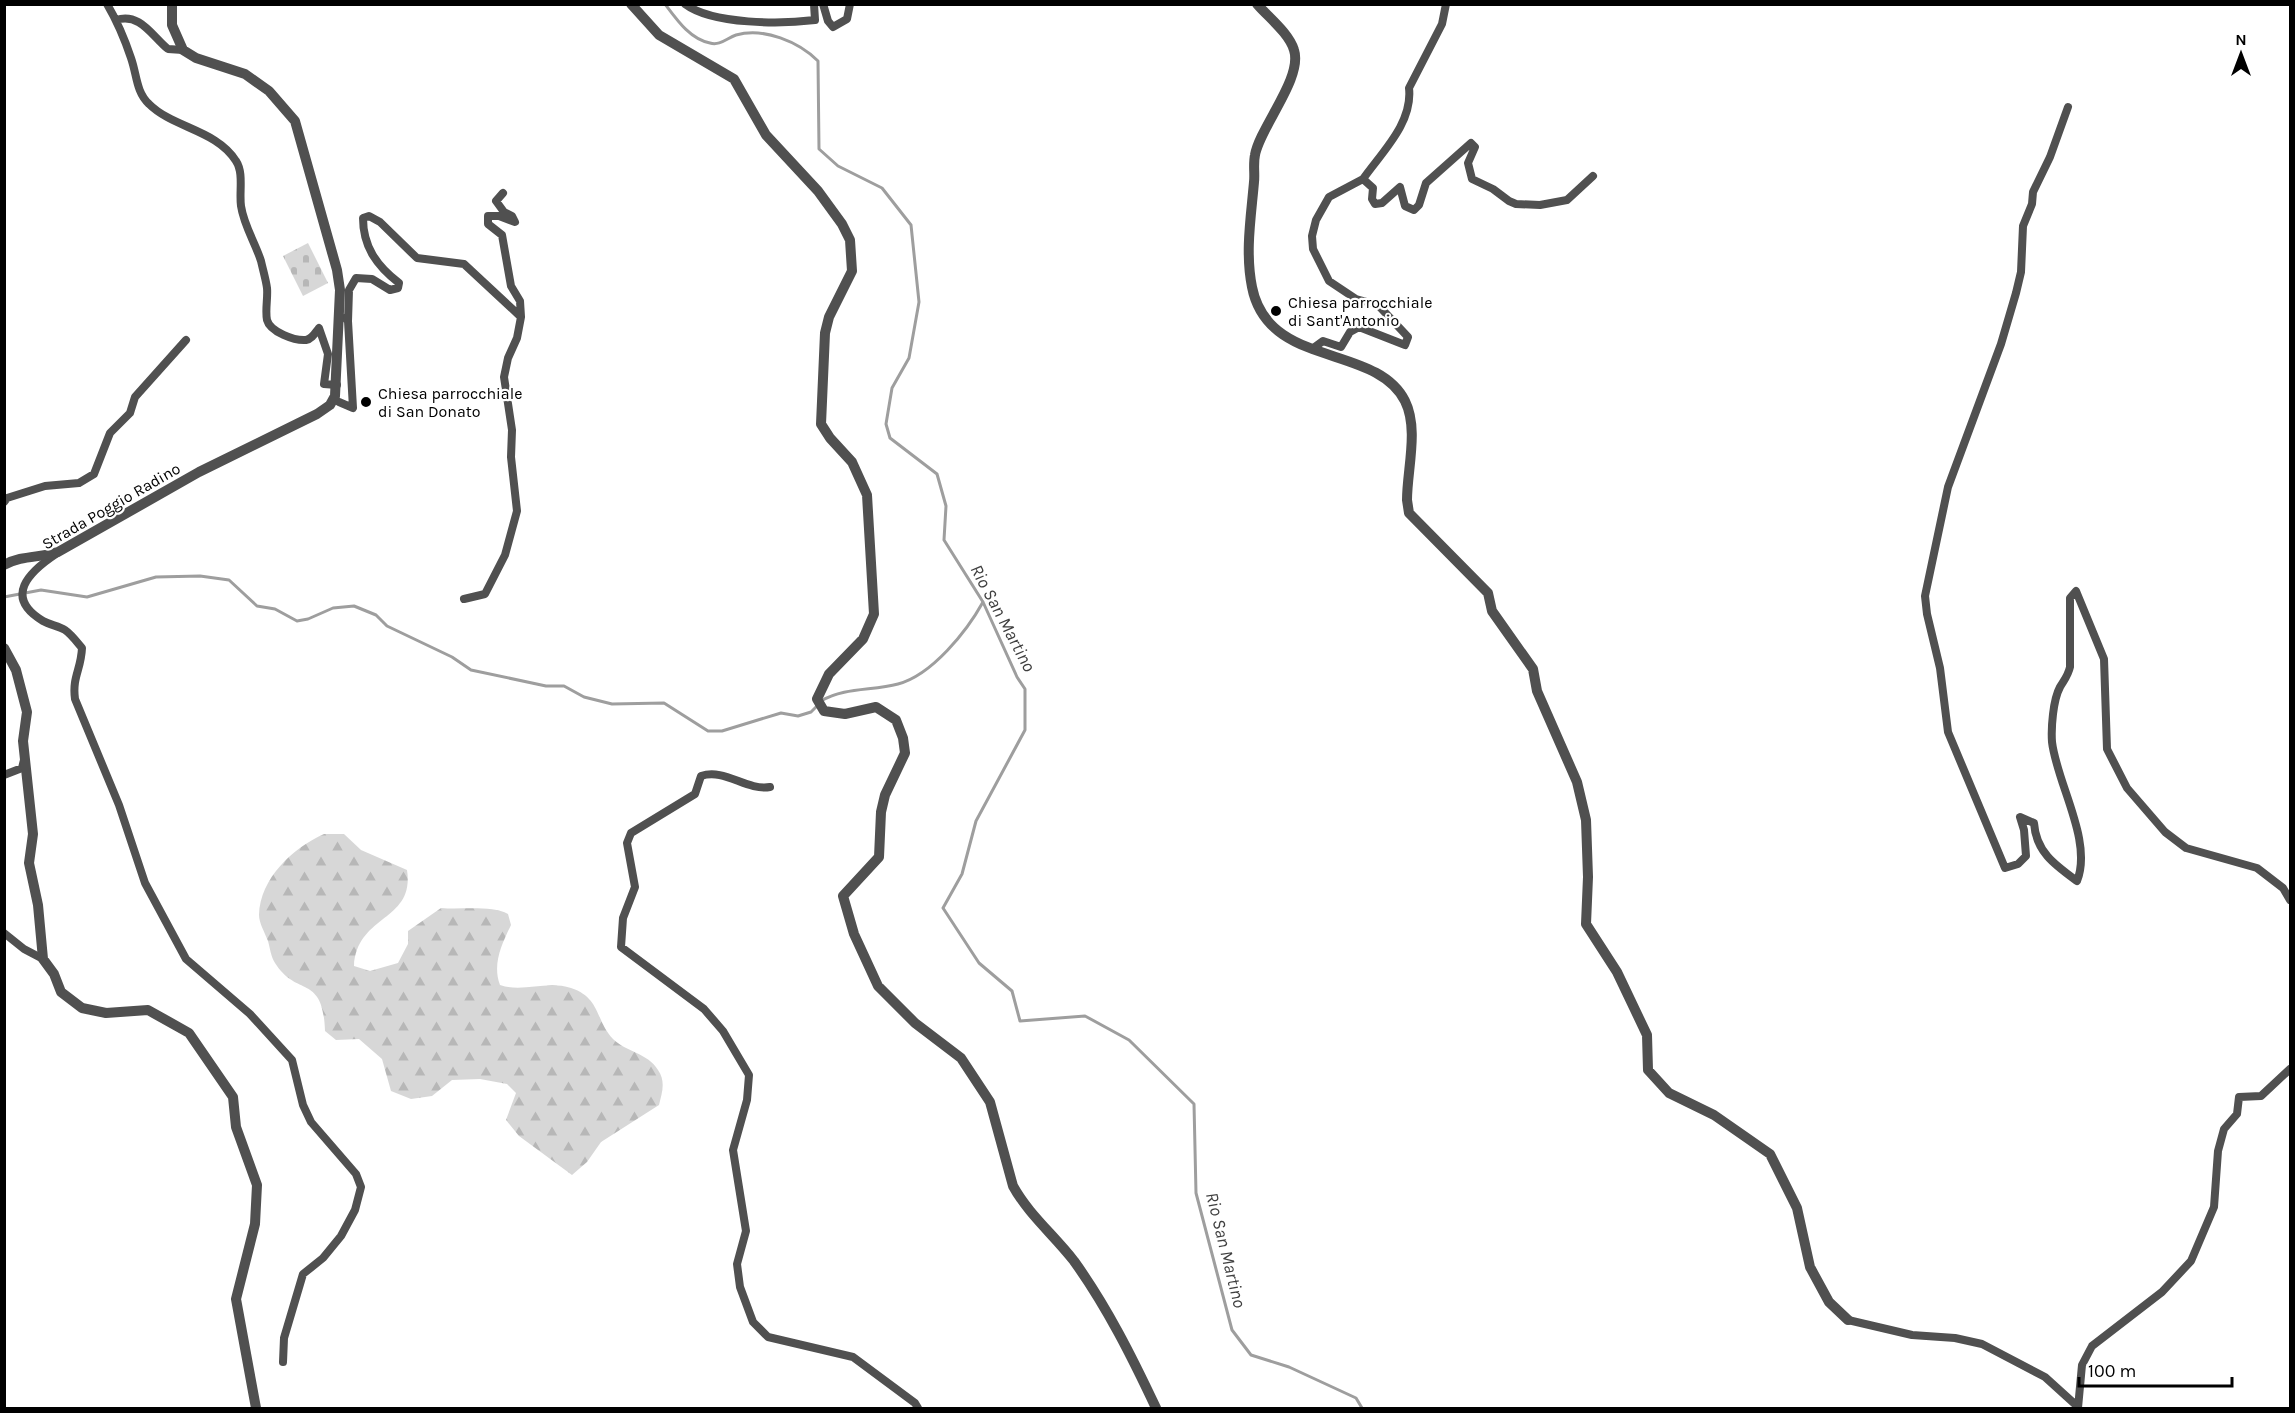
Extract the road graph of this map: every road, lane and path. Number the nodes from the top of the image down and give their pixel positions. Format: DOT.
graph roads {
  1 [pos="106,4"];
  2 [pos="171,4"];
  3 [pos="631,4"];
  4 [pos="685,4"];
  5 [pos="814,4"];
  6 [pos="823,4"];
  7 [pos="850,4"];
  8 [pos="1257,4"];
  9 [pos="1446,4"];
  10 [pos="116,20"];
  11 [pos="183,50"];
  12 [pos="2068,107"];
  13 [pos="1593,176"];
  14 [pos="1363,179"];
  15 [pos="503,193"];
  16 [pos="521,317"];
  17 [pos="343,318"];
  18 [pos="186,340"];
  19 [pos="1312,349"];
  20 [pos="337,385"];
  21 [pos="339,402"];
  22 [pos="5,499"];
  23 [pos="58,552"];
  24 [pos="4,565"];
  25 [pos="464,599"];
  26 [pos="4,648"];
  27 [pos="25,756"];
  28 [pos="4,774"];
  29 [pos="770,787"];
  30 [pos="2290,900"];
  31 [pos="4,933"];
  32 [pos="43,959"];
  33 [pos="2290,1069"];
  34 [pos="1848,1320"];
  35 [pos="283,1362"];
  36 [pos="2077,1407"];
  37 [pos="256,1408"];
  38 [pos="918,1408"];
  39 [pos="1156,1408"];
  1 -- 10 [label="street"];
  2 -- 11 [label="street"];
  3 -- 39 [label="street"];
  4 -- 5 [label="street"];
  6 -- 7 [label="street"];
  8 -- 19 [label="street"];
  9 -- 14 [label="street"];
  10 -- 11 [label="street"];
  10 -- 20 [label="street"];
  11 -- 17 [label="street, Strada Poggio Radino"];
  12 -- 30 [label="street"];
  13 -- 14 [label="street"];
  14 -- 19 [label="street"];
  15 -- 16 [label="street"];
  16 -- 17 [label="street"];
  16 -- 25 [label="street"];
  17 -- 20 [label="street, Strada Poggio Radino"];
  17 -- 21 [label="street"];
  18 -- 22 [label="street"];
  19 -- 34 [label="street"];
  20 -- 23 [label="street, Strada Poggio Radino"];
  23 -- 24 [label="street"];
  23 -- 35 [label="street, Strada Poggio Radino"];
  26 -- 27 [label="street"];
  27 -- 28 [label="street"];
  27 -- 32 [label="street"];
  29 -- 38 [label="street"];
  31 -- 32 [label="street"];
  32 -- 37 [label="street"];
  33 -- 36 [label="street"];
  34 -- 36 [label="street"];
}
